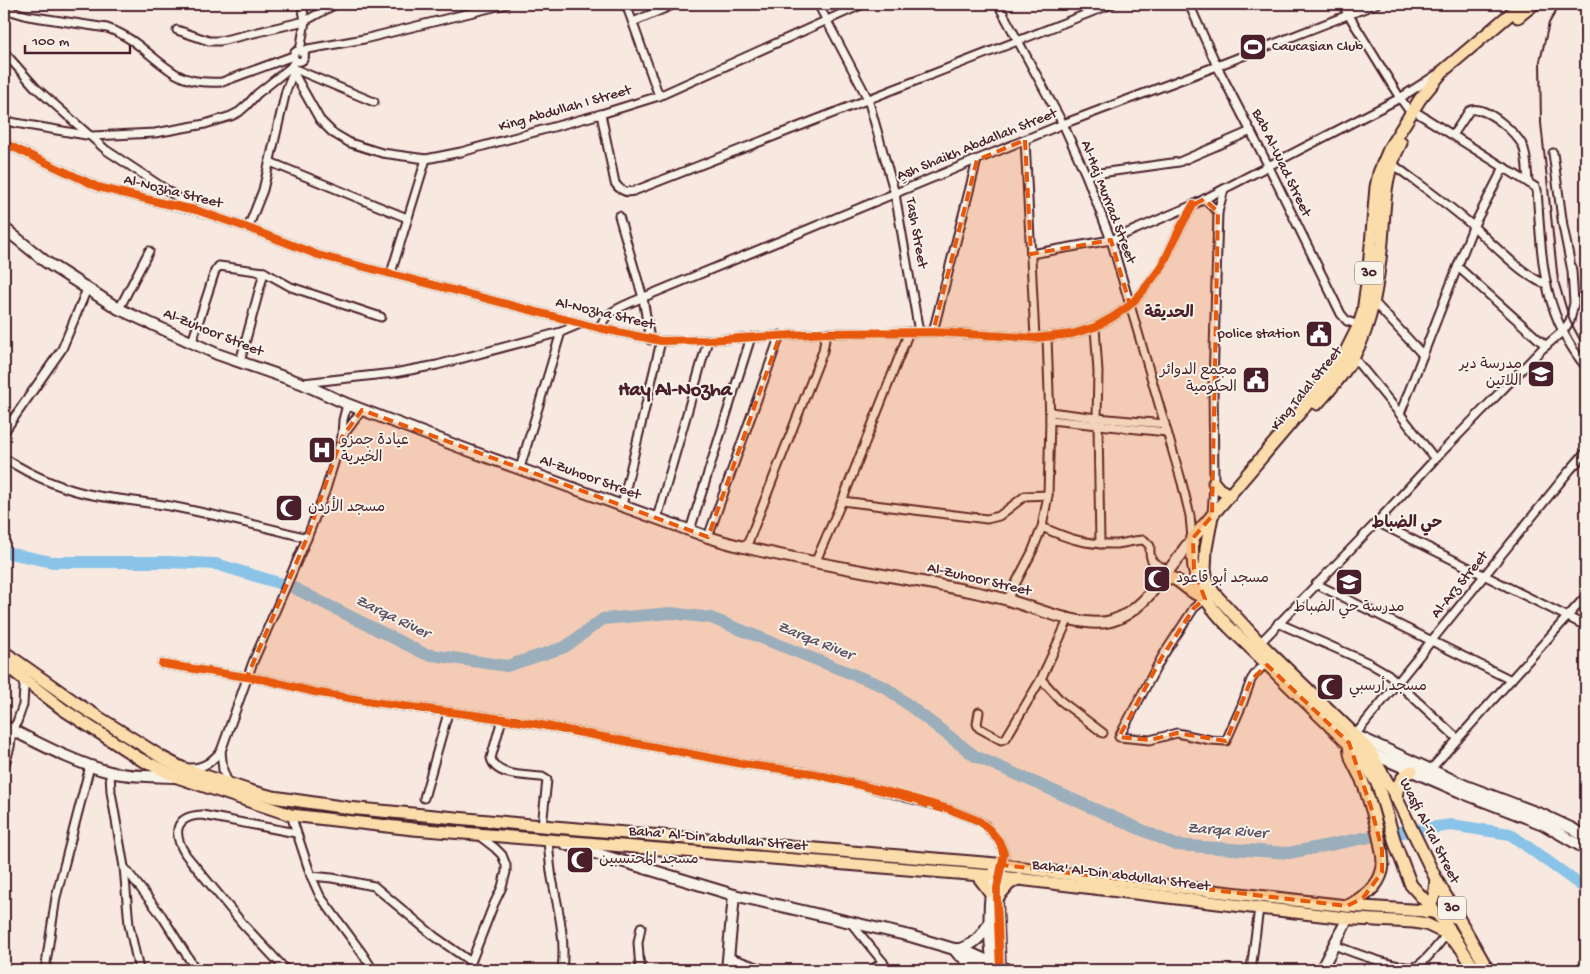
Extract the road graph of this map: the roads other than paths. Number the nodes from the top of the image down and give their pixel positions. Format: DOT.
graph roads {
  1 [pos="302,4"];
  2 [pos="336,4"];
  3 [pos="506,4"];
  4 [pos="626,4"];
  5 [pos="675,4"];
  6 [pos="818,4"];
  7 [pos="863,4"];
  8 [pos="998,4"];
  9 [pos="1112,4"];
  10 [pos="1188,4"];
  11 [pos="1342,4"];
  12 [pos="1376,4"];
  13 [pos="1522,4"];
  14 [pos="1534,4"];
  15 [pos="4,9"];
  16 [pos="1349,14"];
  17 [pos="305,21"];
  18 [pos="826,21"];
  19 [pos="633,22"];
  20 [pos="177,30"];
  21 [pos="1018,42"];
  22 [pos="4,52"];
  23 [pos="298,56"];
  24 [pos="1218,66"];
  25 [pos="294,71"];
  26 [pos="1443,71"];
  27 [pos="659,96"];
  28 [pos="1400,98"];
  29 [pos="868,99"];
  30 [pos="374,102"];
  31 [pos="1415,113"];
  32 [pos="601,114"];
  33 [pos="4,121"];
  34 [pos="1063,124"];
  35 [pos="1251,132"];
  36 [pos="1453,135"];
  37 [pos="92,136"];
  38 [pos="1025,140"];
  39 [pos="4,143"];
  40 [pos="1553,153"];
  41 [pos="426,159"];
  42 [pos="977,160"];
  43 [pos="270,162"];
  44 [pos="1391,163"];
  45 [pos="1268,165"];
  46 [pos="1504,167"];
  47 [pos="1086,175"];
  48 [pos="1528,181"];
  49 [pos="1224,189"];
  50 [pos="895,194"];
  51 [pos="1204,199"];
  52 [pos="1193,205"];
  53 [pos="196,210"];
  54 [pos="1218,212"];
  55 [pos="619,216"];
  56 [pos="407,218"];
  57 [pos="1473,227"];
  58 [pos="4,228"];
  59 [pos="248,228"];
  60 [pos="1111,240"];
  61 [pos="149,251"];
  62 [pos="1031,254"];
  63 [pos="1458,267"];
  64 [pos="264,272"];
  65 [pos="391,273"];
  66 [pos="1546,284"];
  67 [pos="87,289"];
  68 [pos="643,298"];
  69 [pos="1373,301"];
  70 [pos="1130,305"];
  71 [pos="118,309"];
  72 [pos="381,317"];
  73 [pos="580,324"];
  74 [pos="1359,325"];
  75 [pos="1095,327"];
  76 [pos="599,328"];
  77 [pos="1563,331"];
  78 [pos="561,332"];
  79 [pos="909,332"];
  80 [pos="919,332"];
  81 [pos="933,332"];
  82 [pos="826,334"];
  83 [pos="780,335"];
  84 [pos="751,337"];
  85 [pos="1036,338"];
  86 [pos="1048,338"];
  87 [pos="650,340"];
  88 [pos="708,340"];
  89 [pos="661,341"];
  90 [pos="192,342"];
  91 [pos="1546,346"];
  92 [pos="1423,355"];
  93 [pos="1354,358"];
  94 [pos="240,362"];
  95 [pos="1586,368"];
  96 [pos="301,383"];
  97 [pos="348,404"];
  98 [pos="362,410"];
  99 [pos="1400,414"];
  100 [pos="1050,416"];
  101 [pos="1098,422"];
  102 [pos="1165,424"];
  103 [pos="4,432"];
  104 [pos="1167,432"];
  105 [pos="342,437"];
  106 [pos="1586,452"];
  107 [pos="4,458"];
  108 [pos="1435,459"];
  109 [pos="520,468"];
  110 [pos="1214,482"];
  111 [pos="1048,495"];
  112 [pos="1230,495"];
  113 [pos="842,501"];
  114 [pos="622,506"];
  115 [pos="1212,516"];
  116 [pos="658,518"];
  117 [pos="1377,522"];
  118 [pos="1042,527"];
  119 [pos="1210,529"];
  120 [pos="690,530"];
  121 [pos="708,537"];
  122 [pos="306,541"];
  123 [pos="1193,543"];
  124 [pos="1100,544"];
  125 [pos="746,548"];
  126 [pos="815,563"];
  127 [pos="1166,573"];
  128 [pos="1485,576"];
  129 [pos="1316,584"];
  130 [pos="1586,596"];
  131 [pos="1204,598"];
  132 [pos="1007,600"];
  133 [pos="1568,617"];
  134 [pos="1069,618"];
  135 [pos="1278,623"];
  136 [pos="1586,626"];
  137 [pos="1432,641"];
  138 [pos="1260,643"];
  139 [pos="4,652"];
  140 [pos="4,664"];
  141 [pos="162,664"];
  142 [pos="1267,665"];
  143 [pos="247,677"];
  144 [pos="22,678"];
  145 [pos="1041,679"];
  146 [pos="1511,680"];
  147 [pos="1398,682"];
  148 [pos="979,712"];
  149 [pos="448,713"];
  150 [pos="502,719"];
  151 [pos="8,728"];
  152 [pos="1103,734"];
  153 [pos="1352,739"];
  154 [pos="1458,739"];
  155 [pos="221,751"];
  156 [pos="1370,752"];
  157 [pos="90,766"];
  158 [pos="4,768"];
  159 [pos="1431,769"];
  160 [pos="1412,771"];
  161 [pos="110,772"];
  162 [pos="180,772"];
  163 [pos="228,783"];
  164 [pos="1396,797"];
  165 [pos="424,798"];
  166 [pos="366,810"];
  167 [pos="291,816"];
  168 [pos="363,824"];
  169 [pos="542,826"];
  170 [pos="296,833"];
  171 [pos="477,834"];
  172 [pos="1586,838"];
  173 [pos="550,840"];
  174 [pos="1586,849"];
  175 [pos="1000,864"];
  176 [pos="124,867"];
  177 [pos="977,875"];
  178 [pos="312,876"];
  179 [pos="997,876"];
  180 [pos="1019,878"];
  181 [pos="1436,879"];
  182 [pos="734,895"];
  183 [pos="994,895"];
  184 [pos="1258,908"];
  185 [pos="1431,910"];
  186 [pos="1350,914"];
  187 [pos="1458,918"];
  188 [pos="990,920"];
  189 [pos="1401,920"];
  190 [pos="851,922"];
  191 [pos="641,927"];
  192 [pos="1446,934"];
  193 [pos="1337,946"];
  194 [pos="1460,947"];
  195 [pos="957,949"];
  196 [pos="728,957"];
  197 [pos="966,959"];
  198 [pos="471,962"];
  199 [pos="883,962"];
  200 [pos="997,969"];
  201 [pos="45,970"];
  202 [pos="139,970"];
  203 [pos="196,970"];
  204 [pos="286,970"];
  205 [pos="373,970"];
  206 [pos="468,970"];
  207 [pos="562,970"];
  208 [pos="640,970"];
  209 [pos="727,970"];
  210 [pos="766,970"];
  211 [pos="871,970"];
  212 [pos="887,970"];
  213 [pos="962,970"];
  214 [pos="1251,970"];
  215 [pos="1321,970"];
  216 [pos="1326,970"];
  217 [pos="1475,970"];
  218 [pos="1488,970"];
  1 -- 17 [label="street"];
  2 -- 17 [label="street"];
  3 -- 23 [label="street"];
  4 -- 19 [label="street"];
  5 -- 19 [label="street"];
  6 -- 18 [label="street, Tash Street"];
  7 -- 18 [label="street, King Abdullah I Street"];
  8 -- 21 [label="street, Al-Haj Murrad Street"];
  9 -- 21 [label="street"];
  10 -- 24 [label="street, Bab Al-Wad Street"];
  11 -- 16 [label="street"];
  12 -- 16 [label="street, ِِAsh Shaikh Abdallah Street"];
  13 -- 26 [label="main road, King Talal Street / 30"];
  14 -- 31 [label="main road, King Talal Street / 30"];
  15 -- 23 [label="street"];
  16 -- 24 [label="street, ِِAsh Shaikh Abdallah Street"];
  16 -- 28 [label="street"];
  17 -- 20 [label="street"];
  17 -- 23 [label="street"];
  18 -- 27 [label="street, King Abdullah I Street"];
  18 -- 29 [label="street, Tash Street"];
  19 -- 27 [label="street"];
  21 -- 29 [label="street"];
  21 -- 34 [label="street, Al-Haj Murrad Street"];
  22 -- 37 [label="street"];
  23 -- 25 [label="street"];
  23 -- 37 [label="street"];
  24 -- 34 [label="street, ِِAsh Shaikh Abdallah Street"];
  24 -- 35 [label="street, Bab Al-Wad Street"];
  25 -- 30 [label="street"];
  25 -- 41 [label="street, King Abdullah I Street"];
  25 -- 43 [label="street"];
  26 -- 28 [label="street"];
  26 -- 31 [label="main road, King Talal Street / 30"];
  27 -- 32 [label="street, King Abdullah I Street"];
  28 -- 31 [label="street"];
  28 -- 45 [label="street"];
  29 -- 32 [label="street"];
  29 -- 50 [label="street, Tash Street"];
  31 -- 36 [label="street"];
  31 -- 44 [label="main road, King Talal Street / 30"];
  31 -- 74 [label="main road, King Talal Street / 30"];
  32 -- 41 [label="street, King Abdullah I Street"];
  33 -- 37 [label="street"];
  34 -- 38 [label="street, ِِAsh Shaikh Abdallah Street"];
  34 -- 47 [label="street, Al-Haj Murrad Street"];
  35 -- 45 [label="street, Bab Al-Wad Street"];
  35 -- 47 [label="street"];
  36 -- 46 [label="street"];
  36 -- 48 [label="street"];
  37 -- 53 [label="street"];
  38 -- 42 [label="street, ِِAsh Shaikh Abdallah Street"];
  38 -- 62 [label="street"];
  39 -- 53 [label="street, Al-Nozha Street"];
  40 -- 77 [label="street"];
  41 -- 56 [label="street"];
  42 -- 50 [label="street, ِِAsh Shaikh Abdallah Street"];
  42 -- 81 [label="street"];
  43 -- 56 [label="street"];
  43 -- 59 [label="street"];
  44 -- 57 [label="street"];
  44 -- 69 [label="main road, King Talal Street / 30"];
  45 -- 49 [label="street"];
  45 -- 74 [label="street, Bab Al-Wad Street"];
  46 -- 48 [label="street"];
  46 -- 57 [label="street"];
  47 -- 60 [label="street, Al-Haj Murrad Street"];
  48 -- 66 [label="street"];
  49 -- 51 [label="street"];
  49 -- 54 [label="street"];
  50 -- 68 [label="street, ِِAsh Shaikh Abdallah Street"];
  50 -- 80 [label="street, Tash Street"];
  51 -- 52 [label="street"];
  51 -- 54 [label="street"];
  52 -- 60 [label="street"];
  52 -- 70 [label="street, Al-Nozha Street"];
  53 -- 59 [label="street, Al-Nozha Street"];
  54 -- 110 [label="street"];
  55 -- 68 [label="street"];
  56 -- 65 [label="street"];
  57 -- 63 [label="street"];
  57 -- 66 [label="street"];
  58 -- 67 [label="main road, Al-Zuhoor Street"];
  59 -- 65 [label="street, Al-Nozha Street"];
  60 -- 62 [label="street"];
  60 -- 70 [label="street, Al-Haj Murrad Street"];
  61 -- 71 [label="street"];
  62 -- 85 [label="street"];
  63 -- 91 [label="street"];
  63 -- 92 [label="street"];
  64 -- 72 [label="street"];
  64 -- 90 [label="street"];
  64 -- 94 [label="street"];
  65 -- 73 [label="street, Al-Nozha Street"];
  66 -- 77 [label="street"];
  67 -- 71 [label="main road, Al-Zuhoor Street"];
  67 -- 103 [label="street"];
  68 -- 76 [label="street, ِِAsh Shaikh Abdallah Street"];
  68 -- 87 [label="street"];
  69 -- 92 [label="street"];
  69 -- 93 [label="main road, King Talal Street / 30"];
  70 -- 75 [label="street, Al-Nozha Street"];
  70 -- 102 [label="street, Al-Haj Murrad Street"];
  71 -- 90 [label="main road, Al-Zuhoor Street"];
  73 -- 76 [label="street, Al-Nozha Street"];
  73 -- 78 [label="street"];
  74 -- 112 [label="main road, King Talal Street / 30"];
  75 -- 86 [label="street, Al-Nozha Street"];
  75 -- 101 [label="street"];
  76 -- 87 [label="street, Al-Nozha Street"];
  77 -- 91 [label="street"];
  77 -- 95 [label="street"];
  78 -- 96 [label="street"];
  78 -- 109 [label="street"];
  79 -- 80 [label="street, Al-Nozha Street"];
  79 -- 82 [label="street, Al-Nozha Street"];
  79 -- 113 [label="street"];
  80 -- 81 [label="street, Al-Nozha Street"];
  81 -- 85 [label="street, Al-Nozha Street"];
  82 -- 83 [label="street, Al-Nozha Street"];
  82 -- 125 [label="street"];
  83 -- 84 [label="street, Al-Nozha Street"];
  83 -- 121 [label="street"];
  84 -- 88 [label="street, Al-Nozha Street"];
  84 -- 120 [label="street"];
  85 -- 86 [label="street, Al-Nozha Street"];
  86 -- 100 [label="street"];
  87 -- 89 [label="street, Al-Nozha Street"];
  88 -- 89 [label="street, Al-Nozha Street"];
  88 -- 116 [label="street"];
  89 -- 114 [label="street"];
  90 -- 94 [label="main road, Al-Zuhoor Street"];
  91 -- 108 [label="street"];
  92 -- 99 [label="street"];
  93 -- 99 [label="street"];
  93 -- 119 [label="main road, King Talal Street / 30"];
  94 -- 96 [label="main road, Al-Zuhoor Street"];
  96 -- 97 [label="main road, Al-Zuhoor Street"];
  97 -- 98 [label="main road, Al-Zuhoor Street"];
  97 -- 105 [label="street"];
  98 -- 105 [label="street"];
  98 -- 109 [label="main road, Al-Zuhoor Street"];
  99 -- 108 [label="street"];
  100 -- 101 [label="street"];
  100 -- 111 [label="street"];
  101 -- 102 [label="street"];
  101 -- 104 [label="street"];
  101 -- 124 [label="street"];
  102 -- 104 [label="street, Al-Haj Murrad Street"];
  104 -- 123 [label="street, Al-Haj Murrad Street"];
  105 -- 122 [label="street"];
  106 -- 128 [label="street, Al-Arz Street"];
  107 -- 122 [label="street"];
  108 -- 117 [label="street"];
  109 -- 114 [label="main road, Al-Zuhoor Street"];
  110 -- 112 [label="main road"];
  110 -- 115 [label="street"];
  111 -- 113 [label="street"];
  111 -- 118 [label="street"];
  112 -- 115 [label="main road, King Talal Street / 30"];
  113 -- 126 [label="street"];
  114 -- 116 [label="main road, Al-Zuhoor Street"];
  115 -- 119 [label="main road, 30"];
  115 -- 123 [label="main road, King Talal Street / 30"];
  116 -- 120 [label="main road, Al-Zuhoor Street"];
  117 -- 128 [label="street"];
  117 -- 129 [label="street"];
  118 -- 124 [label="street"];
  118 -- 132 [label="street"];
  119 -- 123 [label="main road, King Talal Street / 30"];
  119 -- 138 [label="main road, 30"];
  120 -- 121 [label="main road, Al-Zuhoor Street"];
  121 -- 125 [label="main road, Al-Zuhoor Street"];
  122 -- 143 [label="street"];
  123 -- 127 [label="main road, Al-Zuhoor Street"];
  123 -- 131 [label="main road, 30"];
  124 -- 127 [label="street"];
  125 -- 126 [label="main road, Al-Zuhoor Street"];
  126 -- 132 [label="main road, Al-Zuhoor Street"];
  127 -- 131 [label="main road"];
  127 -- 134 [label="main road, Al-Zuhoor Street"];
  128 -- 133 [label="street"];
  128 -- 137 [label="street, Al-Arz Street"];
  129 -- 135 [label="street"];
  129 -- 137 [label="street"];
  130 -- 133 [label="street"];
  131 -- 142 [label="main road, 30"];
  131 -- 142 [label="street"];
  132 -- 134 [label="main road, Al-Zuhoor Street"];
  133 -- 136 [label="street"];
  133 -- 146 [label="street"];
  134 -- 145 [label="street"];
  135 -- 138 [label="street"];
  135 -- 147 [label="street"];
  137 -- 146 [label="street"];
  137 -- 147 [label="street, Al-Arz Street"];
  138 -- 153 [label="main road, 30"];
  139 -- 162 [label="main road, Baha' Al-Din abdullah Street"];
  140 -- 144 [label="main road, Baha' Al-Din abdullah Street"];
  141 -- 143 [label="street"];
  142 -- 153 [label="main road, 30"];
  143 -- 149 [label="street"];
  143 -- 155 [label="street"];
  144 -- 151 [label="street"];
  144 -- 162 [label="main road, Baha' Al-Din abdullah Street"];
  145 -- 148 [label="street"];
  145 -- 152 [label="street"];
  146 -- 154 [label="street"];
  147 -- 153 [label="street, Al-Arz Street"];
  147 -- 154 [label="street"];
  149 -- 150 [label="street"];
  149 -- 165 [label="street"];
  150 -- 169 [label="street"];
  150 -- 175 [label="street"];
  151 -- 157 [label="main road"];
  151 -- 158 [label="street"];
  153 -- 156 [label="main road, Wasfi Al-Tal Street / 30"];
  153 -- 159 [label="main road"];
  153 -- 185 [label="main road, Wasfi Al-Tal Street / 30"];
  153 -- 186 [label="main road"];
  154 -- 159 [label="street"];
  155 -- 162 [label="street"];
  155 -- 163 [label="street"];
  156 -- 160 [label="main road"];
  156 -- 164 [label="main road, Wasfi Al-Tal Street / 30"];
  157 -- 161 [label="main road"];
  157 -- 201 [label="street"];
  159 -- 172 [label="main road"];
  160 -- 164 [label="main road"];
  160 -- 174 [label="main road"];
  161 -- 162 [label="main road"];
  161 -- 176 [label="street"];
  162 -- 163 [label="main road, Baha' Al-Din abdullah Street"];
  162 -- 167 [label="main road, Baha' Al-Din abdullah Street"];
  163 -- 166 [label="main road, Baha' Al-Din abdullah Street"];
  164 -- 181 [label="main road, Wasfi Al-Tal Street / 30"];
  166 -- 168 [label="main road"];
  166 -- 169 [label="main road, Baha' Al-Din abdullah Street"];
  167 -- 168 [label="main road, Baha' Al-Din abdullah Street"];
  167 -- 170 [label="street"];
  168 -- 171 [label="main road, Baha' Al-Din abdullah Street"];
  169 -- 175 [label="main road, Baha' Al-Din abdullah Street"];
  170 -- 178 [label="street"];
  170 -- 204 [label="street"];
  171 -- 173 [label="main road, Baha' Al-Din abdullah Street"];
  171 -- 198 [label="street"];
  173 -- 177 [label="main road, Baha' Al-Din abdullah Street"];
  173 -- 182 [label="main road"];
  173 -- 207 [label="street"];
  175 -- 179 [label="main road"];
  175 -- 186 [label="main road, Baha' Al-Din abdullah Street"];
  176 -- 202 [label="street"];
  176 -- 203 [label="street"];
  177 -- 179 [label="main road, Baha' Al-Din abdullah Street"];
  177 -- 183 [label="main road"];
  178 -- 198 [label="street"];
  178 -- 205 [label="street"];
  179 -- 180 [label="main road, Baha' Al-Din abdullah Street"];
  179 -- 183 [label="main road"];
  180 -- 183 [label="main road"];
  180 -- 184 [label="main road, Baha' Al-Din abdullah Street"];
  181 -- 185 [label="main road"];
  181 -- 187 [label="main road, Wasfi Al-Tal Street / 30"];
  182 -- 190 [label="main road"];
  182 -- 196 [label="main road"];
  183 -- 188 [label="main road"];
  183 -- 200 [label="main road"];
  184 -- 186 [label="main road, Baha' Al-Din abdullah Street"];
  184 -- 214 [label="street"];
  185 -- 186 [label="main road, Baha' Al-Din abdullah Street"];
  185 -- 187 [label="main road, Baha' Al-Din abdullah Street"];
  185 -- 189 [label="main road"];
  185 -- 194 [label="main road, Wasfi Al-Tal Street / 30"];
  186 -- 189 [label="main road, Baha' Al-Din abdullah Street"];
  186 -- 193 [label="main road"];
  187 -- 218 [label="main road, Wasfi Al-Tal Street / 30"];
  188 -- 195 [label="main road"];
  188 -- 200 [label="main road"];
  189 -- 192 [label="main road, Baha' Al-Din abdullah Street"];
  190 -- 195 [label="main road"];
  190 -- 199 [label="street"];
  191 -- 208 [label="street"];
  192 -- 193 [label="street"];
  192 -- 194 [label="main road, Baha' Al-Din abdullah Street"];
  193 -- 215 [label="main road"];
  193 -- 216 [label="main road"];
  194 -- 217 [label="main road, Wasfi Al-Tal Street / 30"];
  195 -- 197 [label="main road"];
  195 -- 200 [label="main road"];
  196 -- 209 [label="main road"];
  196 -- 210 [label="street"];
  197 -- 200 [label="main road"];
  197 -- 213 [label="street"];
  198 -- 206 [label="street"];
  199 -- 211 [label="street"];
  199 -- 212 [label="street"];
}
